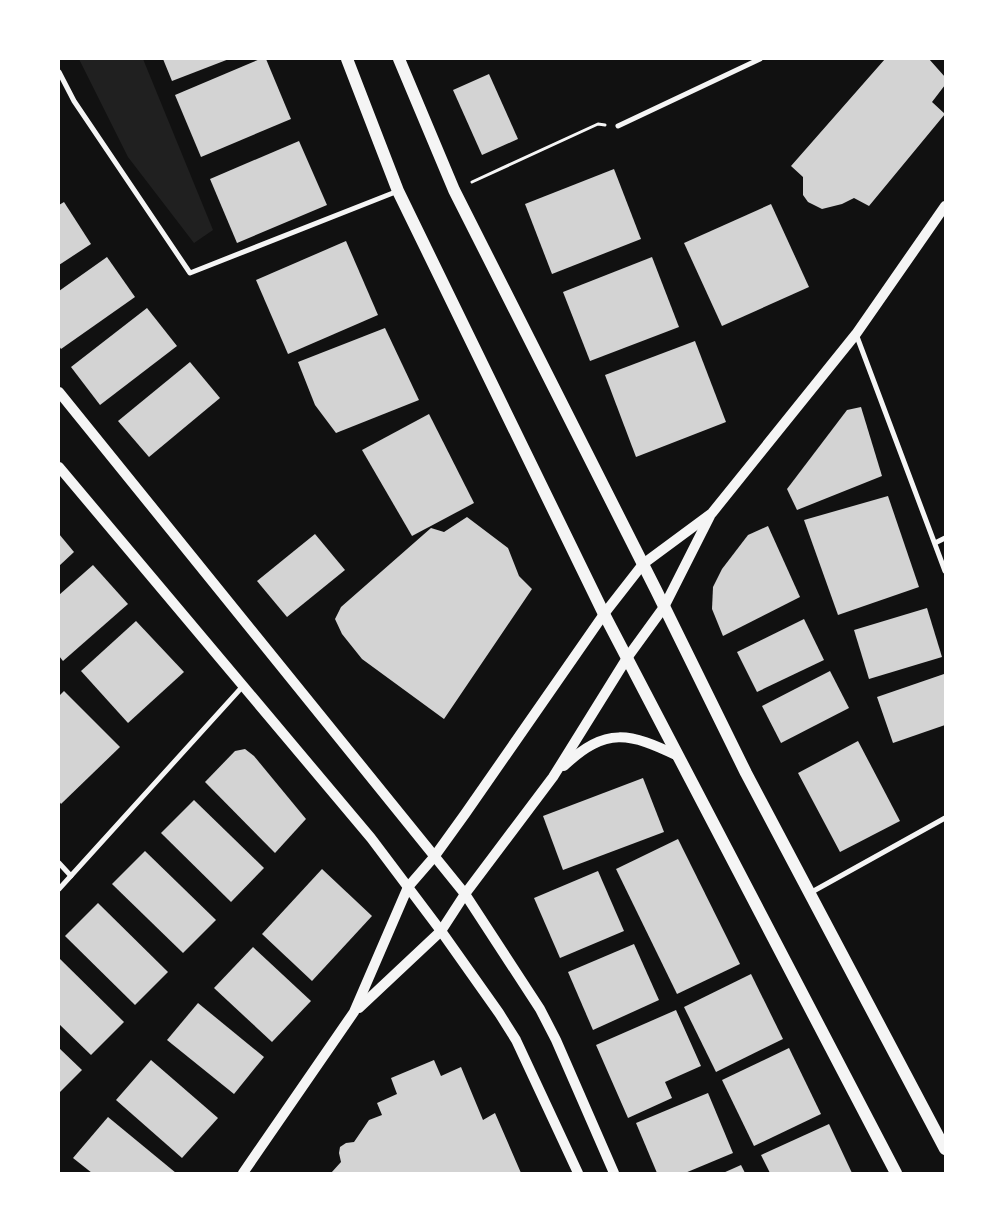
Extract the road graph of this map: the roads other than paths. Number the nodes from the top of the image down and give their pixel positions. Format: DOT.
graph roads {
  1 [pos="347,59"];
  2 [pos="399,59"];
  3 [pos="760,59"];
  4 [pos="59,72"];
  5 [pos="618,126"];
  6 [pos="398,191"];
  7 [pos="945,206"];
  8 [pos="856,334"];
  9 [pos="59,392"];
  10 [pos="59,467"];
  11 [pos="712,513"];
  12 [pos="945,538"];
  13 [pos="935,543"];
  14 [pos="643,564"];
  15 [pos="945,571"];
  16 [pos="664,606"];
  17 [pos="604,614"];
  18 [pos="627,658"];
  19 [pos="243,686"];
  20 [pos="678,756"];
  21 [pos="553,777"];
  22 [pos="945,818"];
  23 [pos="434,857"];
  24 [pos="59,863"];
  25 [pos="71,876"];
  26 [pos="408,887"];
  27 [pos="59,890"];
  28 [pos="465,894"];
  29 [pos="810,894"];
  30 [pos="441,931"];
  31 [pos="354,1012"];
  32 [pos="945,1149"];
  33 [pos="243,1173"];
  34 [pos="578,1173"];
  35 [pos="614,1173"];
  36 [pos="896,1173"];
  1 -- 6 [label="main road"];
  2 -- 14 [label="main road"];
  3 -- 5 [label="street"];
  4 -- 6 [label="street"];
  6 -- 17 [label="main road"];
  7 -- 8 [label="main road"];
  8 -- 11 [label="main road"];
  8 -- 13 [label="street"];
  9 -- 23 [label="main road"];
  10 -- 19 [label="main road"];
  11 -- 14 [label="main road"];
  11 -- 16 [label="main road"];
  12 -- 13 [label="street"];
  13 -- 15 [label="street"];
  14 -- 16 [label="main road"];
  14 -- 17 [label="main road"];
  16 -- 18 [label="main road"];
  16 -- 29 [label="main road"];
  17 -- 18 [label="main road"];
  17 -- 23 [label="main road"];
  18 -- 20 [label="main road"];
  18 -- 21 [label="main road"];
  19 -- 25 [label="street"];
  19 -- 26 [label="main road"];
  20 -- 21 [label="main road"];
  20 -- 36 [label="main road"];
  21 -- 28 [label="main road"];
  22 -- 29 [label="street"];
  23 -- 26 [label="main road"];
  23 -- 28 [label="main road"];
  24 -- 25 [label="street"];
  25 -- 27 [label="street"];
  26 -- 30 [label="main road"];
  26 -- 31 [label="main road"];
  28 -- 30 [label="main road"];
  28 -- 35 [label="main road"];
  29 -- 32 [label="main road"];
  30 -- 31 [label="main road"];
  30 -- 34 [label="main road"];
  31 -- 33 [label="main road"];
}
